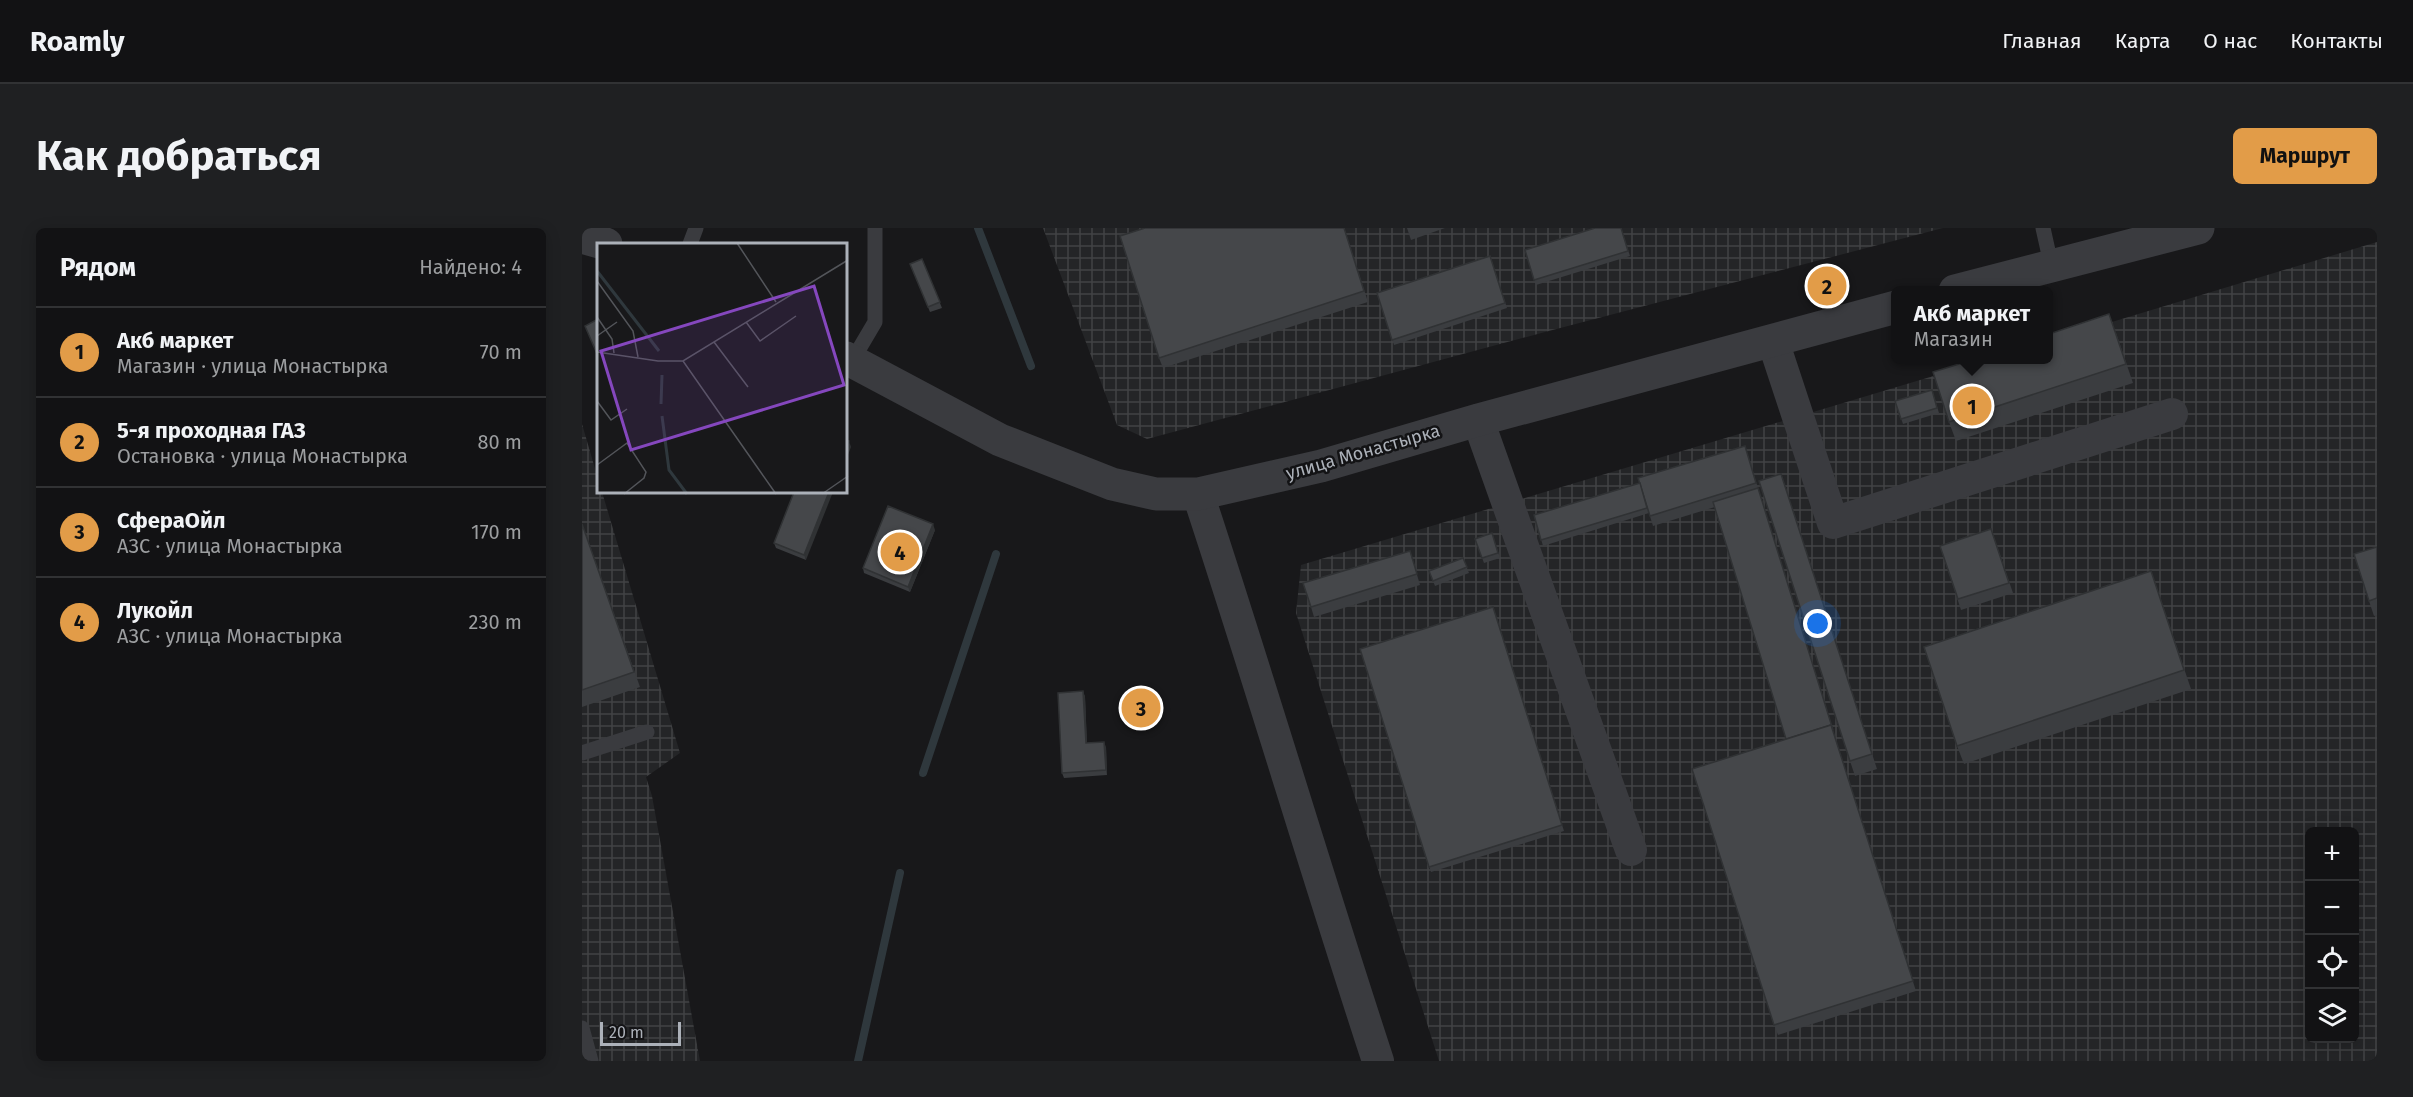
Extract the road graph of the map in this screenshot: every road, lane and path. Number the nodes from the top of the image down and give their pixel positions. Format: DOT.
graph roads {
  1 [pos="696,228"];
  2 [pos="875,228"];
  3 [pos="2043,228"];
  4 [pos="2198,228"];
  5 [pos="582,237"];
  6 [pos="603,243"];
  7 [pos="690,243"];
  8 [pos="2051,264"];
  9 [pos="1973,286"];
  10 [pos="1891,308"];
  11 [pos="1773,341"];
  12 [pos="849,360"];
  13 [pos="2172,414"];
  14 [pos="1478,420"];
  15 [pos="1198,494"];
  16 [pos="647,732"];
  17 [pos="582,753"];
  18 [pos="1631,850"];
  19 [pos="582,1028"];
  20 [pos="591,1061"];
  21 [pos="1378,1061"];
  1 -- 7 [label="lane"];
  2 -- 12 [label="lane"];
  3 -- 8 [label="lane"];
  4 -- 8 [label="street"];
  5 -- 6 [label="street"];
  8 -- 9 [label="street"];
  10 -- 11 [label="street, улица Монастырка"];
  11 -- 13 [label="street"];
  11 -- 14 [label="street, улица Монастырка"];
  12 -- 15 [label="street, улица Монастырка"];
  14 -- 15 [label="street, улица Монастырка"];
  14 -- 18 [label="street"];
  15 -- 21 [label="street"];
  16 -- 17 [label="lane"];
  19 -- 20 [label="lane"];
}
